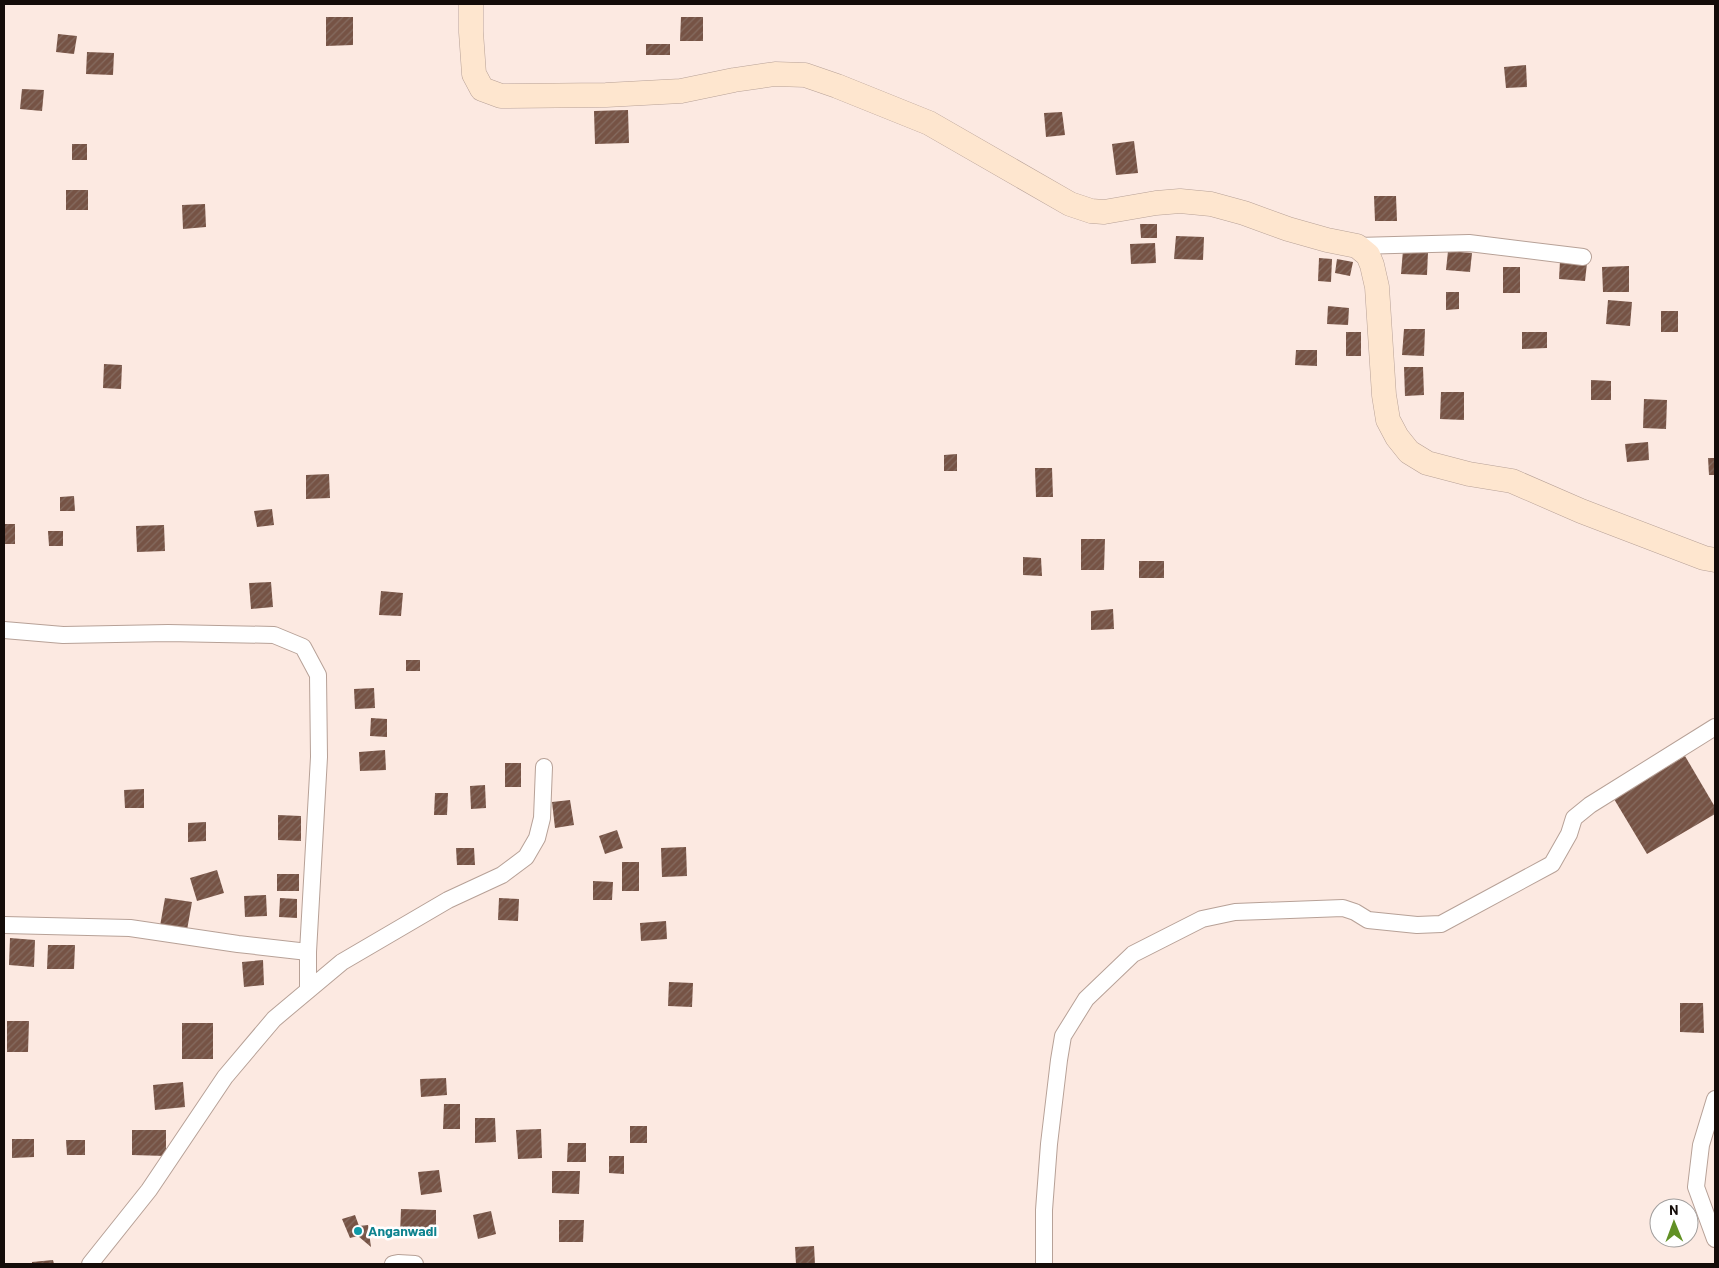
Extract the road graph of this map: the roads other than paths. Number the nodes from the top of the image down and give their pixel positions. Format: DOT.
graph roads {
  1 [pos="471,4"];
  2 [pos="1357,246"];
  3 [pos="1583,257"];
  4 [pos="1715,560"];
  5 [pos="4,630"];
  6 [pos="1715,727"];
  7 [pos="544,767"];
  8 [pos="4,925"];
  9 [pos="308,952"];
  10 [pos="308,990"];
  11 [pos="1715,1099"];
  12 [pos="1715,1240"];
  13 [pos="90,1264"];
  14 [pos="393,1264"];
  15 [pos="415,1264"];
  16 [pos="1044,1264"];
  1 -- 2 [label="main road"];
  2 -- 3 [label="street"];
  2 -- 4 [label="main road"];
  5 -- 9 [label="street"];
  6 -- 16 [label="street"];
  7 -- 10 [label="street"];
  8 -- 9 [label="street"];
  9 -- 10 [label="street"];
  10 -- 13 [label="street"];
  11 -- 12 [label="street"];
  14 -- 15 [label="street"];
}
